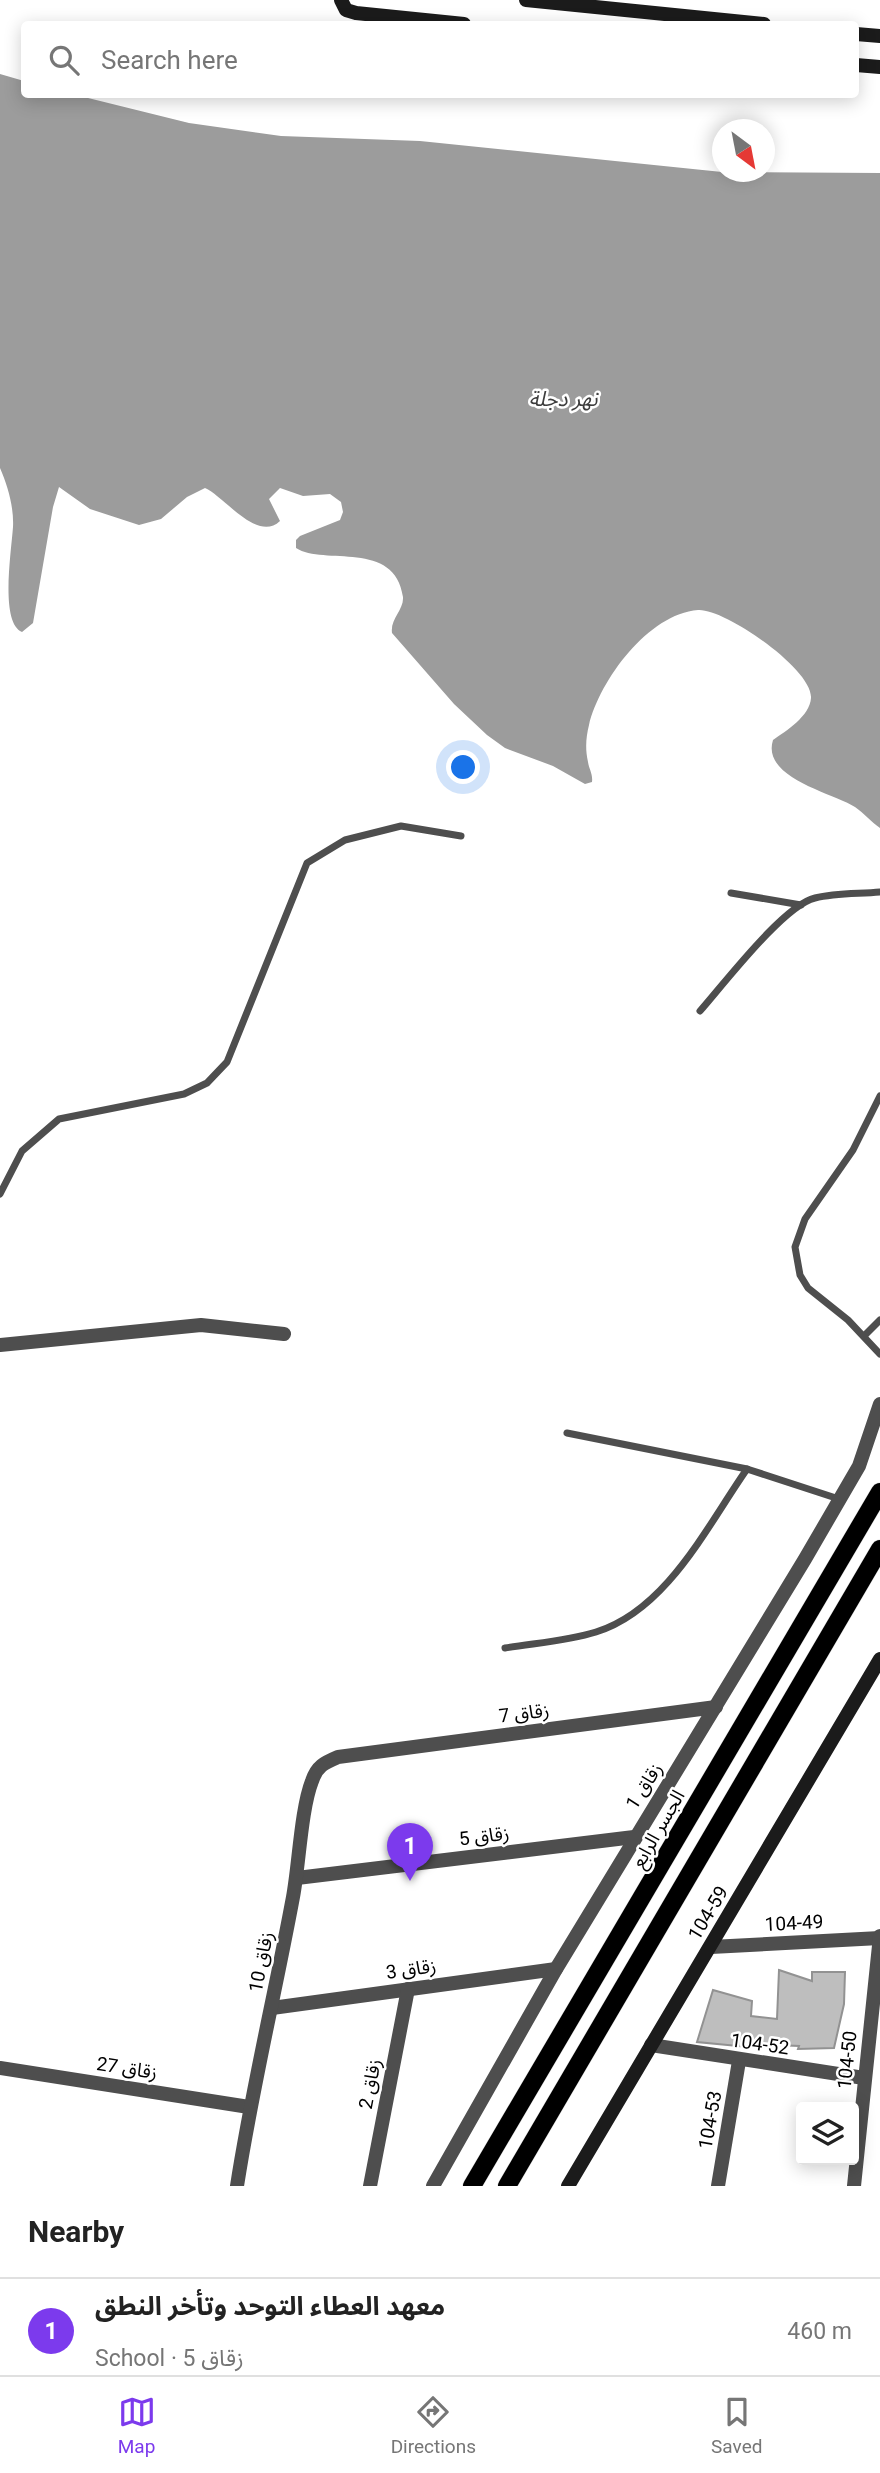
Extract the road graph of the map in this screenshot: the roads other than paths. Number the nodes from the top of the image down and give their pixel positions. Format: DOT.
graph roads {
  1 [pos="341,0"];
  2 [pos="526,0"];
  3 [pos="435,21"];
  4 [pos="734,21"];
  5 [pos="859,34"];
  6 [pos="880,36"];
  7 [pos="859,65"];
  8 [pos="880,68"];
  9 [pos="461,835"];
  10 [pos="880,892"];
  11 [pos="731,893"];
  12 [pos="801,905"];
  13 [pos="700,1011"];
  14 [pos="880,1096"];
  15 [pos="0,1194"];
  16 [pos="880,1320"];
  17 [pos="284,1334"];
  18 [pos="864,1336"];
  19 [pos="0,1345"];
  20 [pos="880,1354"];
  21 [pos="880,1404"];
  22 [pos="567,1433"];
  23 [pos="747,1469"];
  24 [pos="880,1492"];
  25 [pos="839,1500"];
  26 [pos="880,1549"];
  27 [pos="505,1648"];
  28 [pos="880,1659"];
  29 [pos="716,1707"];
  30 [pos="338,1756"];
  31 [pos="634,1837"];
  32 [pos="297,1878"];
  33 [pos="880,1937"];
  34 [pos="711,1947"];
  35 [pos="556,1969"];
  36 [pos="408,1989"];
  37 [pos="272,2008"];
  38 [pos="651,2045"];
  39 [pos="739,2060"];
  40 [pos="0,2068"];
  41 [pos="864,2078"];
  42 [pos="249,2107"];
  43 [pos="237,2186"];
  44 [pos="370,2186"];
  45 [pos="433,2186"];
  46 [pos="471,2186"];
  47 [pos="507,2186"];
  48 [pos="568,2186"];
  49 [pos="718,2186"];
  50 [pos="854,2186"];
  1 -- 3 [label="street"];
  2 -- 4 [label="street"];
  5 -- 6 [label="street"];
  7 -- 8 [label="street"];
  9 -- 15 [label="lane"];
  10 -- 12 [label="lane"];
  11 -- 12 [label="lane"];
  12 -- 13 [label="lane"];
  14 -- 18 [label="lane"];
  16 -- 18 [label="lane"];
  17 -- 19 [label="street"];
  18 -- 20 [label="lane"];
  21 -- 25 [label="street, زقاق 1"];
  22 -- 23 [label="lane"];
  23 -- 25 [label="lane"];
  23 -- 27 [label="lane"];
  24 -- 46 [label="main road, الجسر الرابع"];
  25 -- 29 [label="street, زقاق 1"];
  26 -- 47 [label="main road"];
  28 -- 34 [label="street, 104-59"];
  29 -- 30 [label="street, زقاق 7"];
  29 -- 31 [label="street, زقاق 1"];
  30 -- 32 [label="street, زقاق 10"];
  31 -- 32 [label="street, زقاق 5"];
  31 -- 35 [label="street, زقاق 1"];
  32 -- 37 [label="street, زقاق 10"];
  33 -- 34 [label="street, 104-49"];
  33 -- 41 [label="street, 104-50"];
  34 -- 38 [label="street, 104-59"];
  35 -- 36 [label="street, زقاق 3"];
  35 -- 45 [label="street, زقاق 1"];
  36 -- 37 [label="street, زقاق 3"];
  36 -- 44 [label="street, زقاق 2"];
  37 -- 42 [label="street, زقاق 10"];
  38 -- 39 [label="street, 104-52"];
  38 -- 48 [label="street, 104-59"];
  39 -- 41 [label="street, 104-52"];
  39 -- 49 [label="street, 104-53"];
  40 -- 42 [label="street, زقاق 27"];
  41 -- 50 [label="street, 104-50"];
  42 -- 43 [label="street, زقاق 10"];
}
